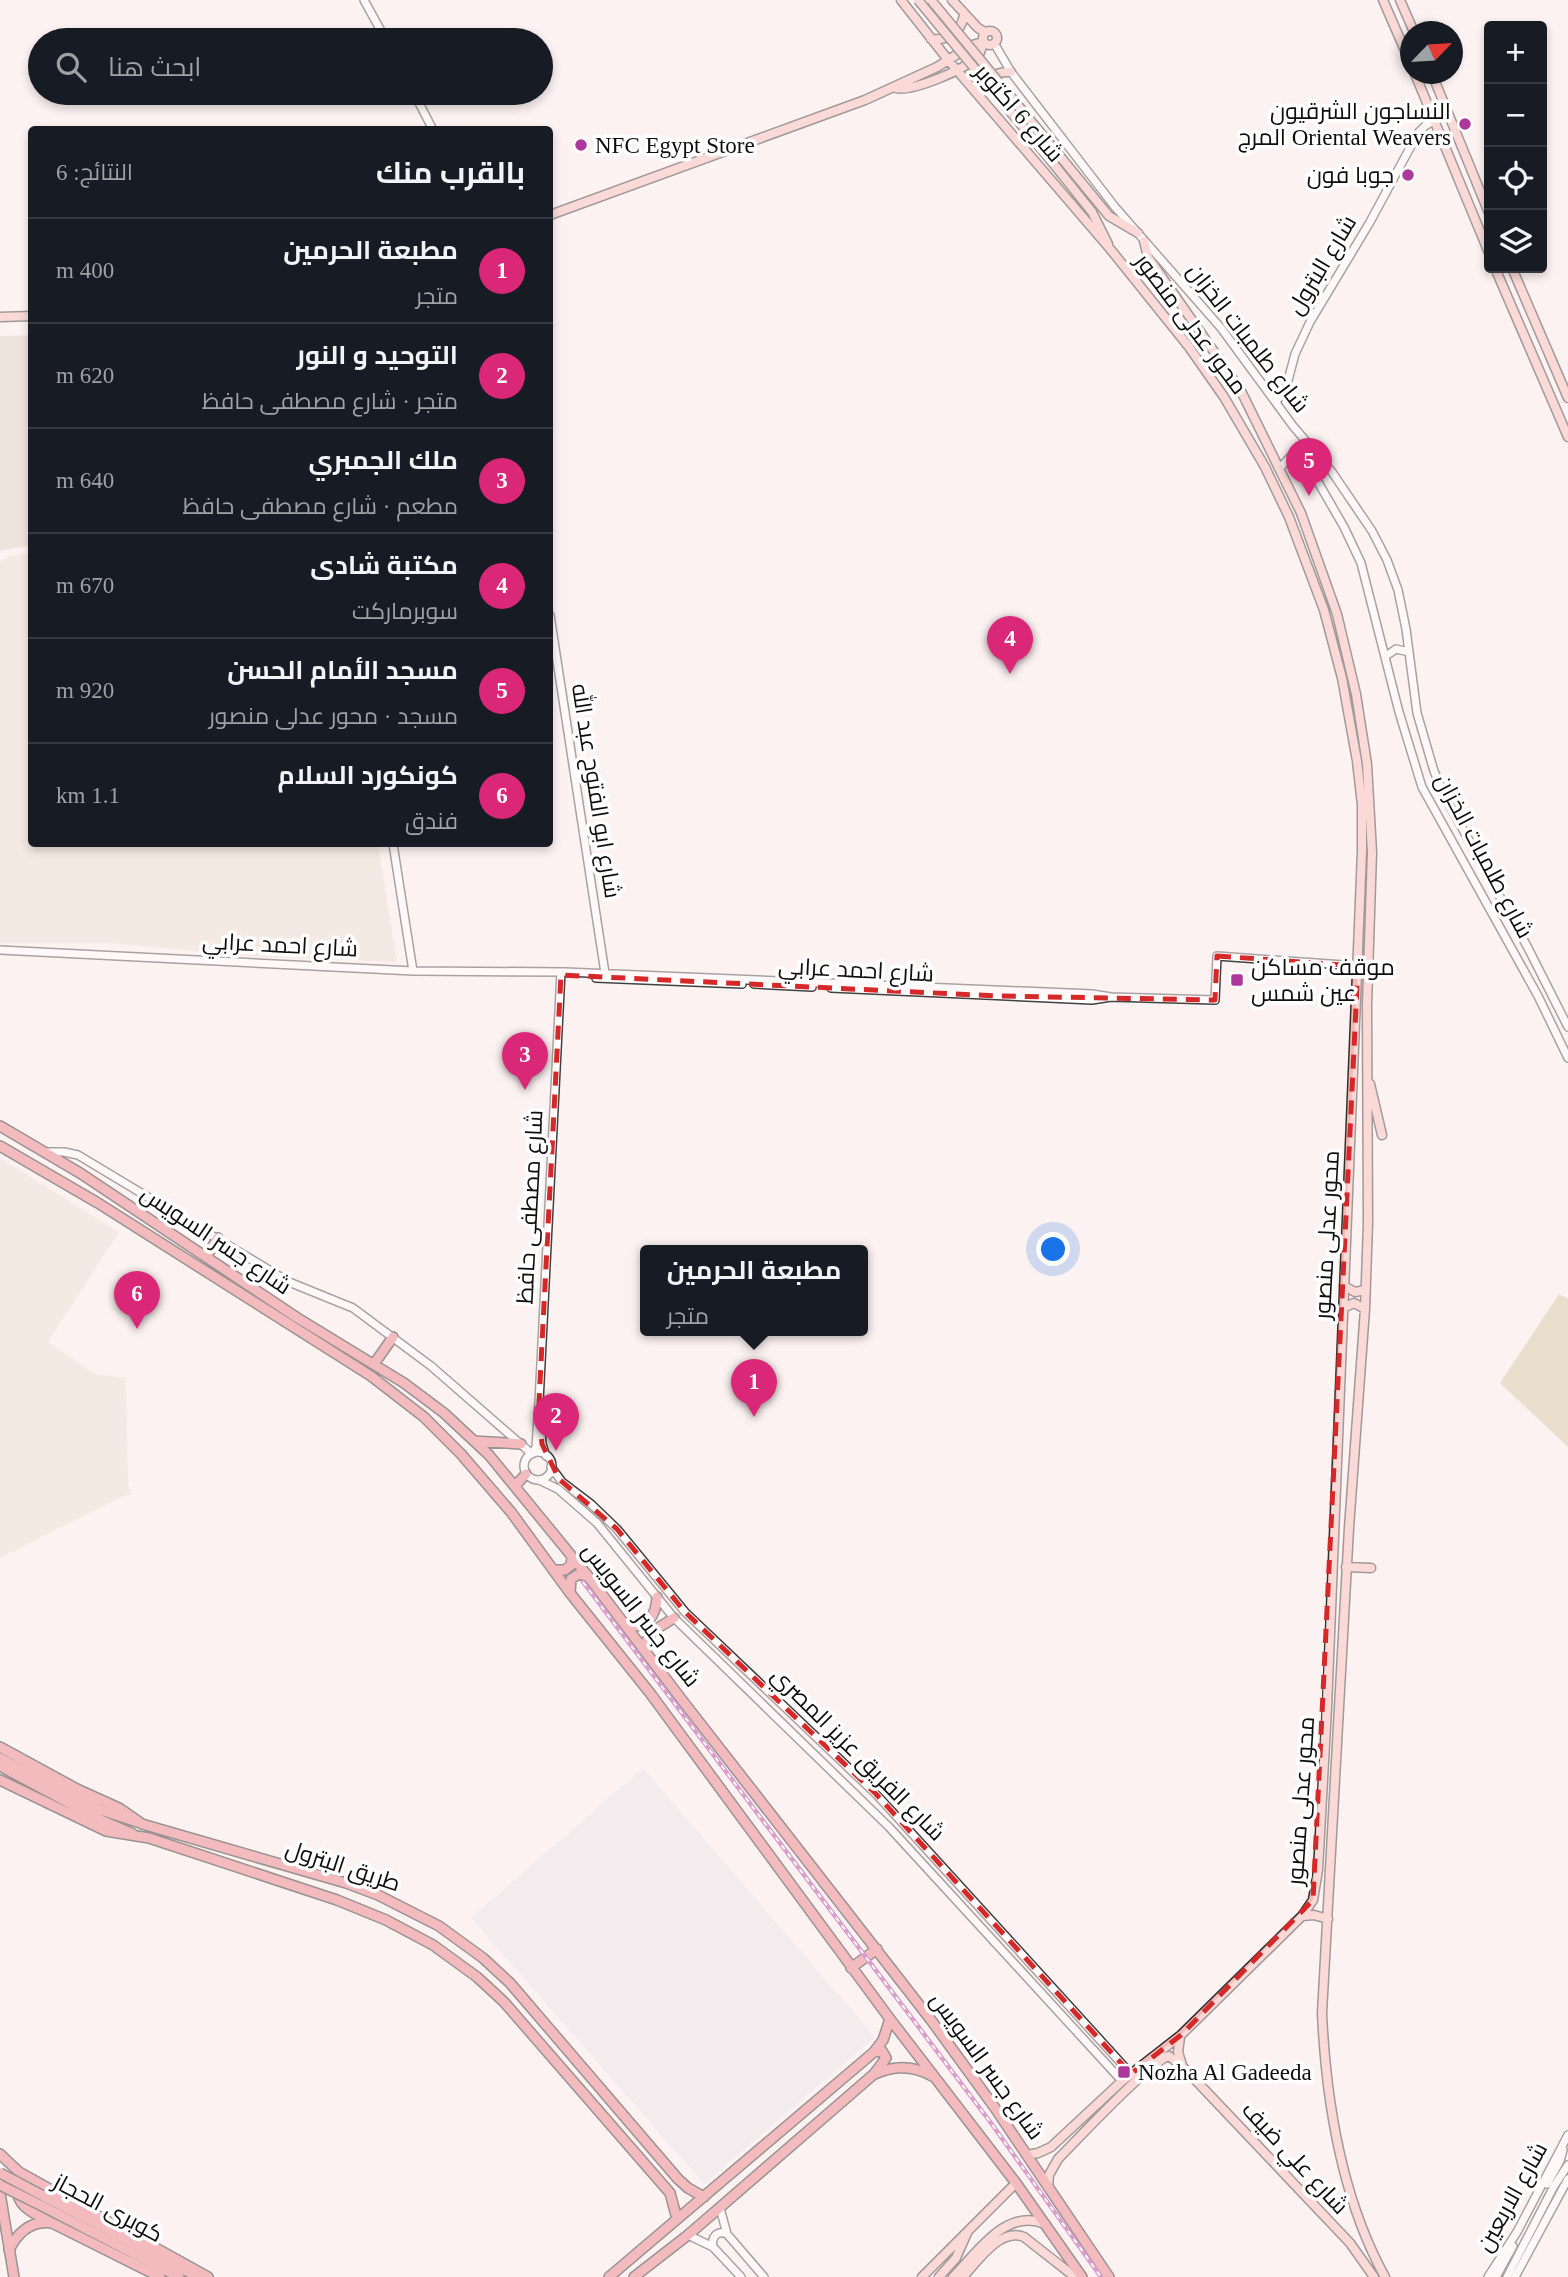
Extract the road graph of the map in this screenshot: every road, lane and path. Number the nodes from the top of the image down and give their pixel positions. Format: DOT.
graph roads {
  1 [pos="364,0"];
  2 [pos="901,0"];
  3 [pos="918,0"];
  4 [pos="931,0"];
  5 [pos="951,0"];
  6 [pos="1383,0"];
  7 [pos="1400,0"];
  8 [pos="964,15"];
  9 [pos="1409,21"];
  10 [pos="379,28"];
  11 [pos="984,37"];
  12 [pos="931,39"];
  13 [pos="1400,39"];
  14 [pos="994,43"];
  15 [pos="948,61"];
  16 [pos="957,71"];
  17 [pos="1011,72"];
  18 [pos="1419,84"];
  19 [pos="1436,84"];
  20 [pos="895,88"];
  21 [pos="980,97"];
  22 [pos="420,105"];
  23 [pos="1435,120"];
  24 [pos="431,126"];
  25 [pos="1056,158"];
  26 [pos="1488,210"];
  27 [pos="553,214"];
  28 [pos="1138,233"];
  29 [pos="1144,241"];
  30 [pos="1484,241"];
  31 [pos="1111,250"];
  32 [pos="1497,273"];
  33 [pos="1514,273"];
  34 [pos="28,316"];
  35 [pos="0,317"];
  36 [pos="1568,398"];
  37 [pos="1276,402"];
  38 [pos="1568,437"];
  39 [pos="1280,468"];
  40 [pos="553,635"];
  41 [pos="1409,652"];
  42 [pos="1386,656"];
  43 [pos="393,847"];
  44 [pos="0,950"];
  45 [pos="1358,966"];
  46 [pos="413,971"];
  47 [pos="560,973"];
  48 [pos="605,973"];
  49 [pos="1111,998"];
  50 [pos="1568,1027"];
  51 [pos="1567,1053"];
  52 [pos="1366,1069"];
  53 [pos="0,1126"];
  54 [pos="1382,1135"];
  55 [pos="0,1146"];
  56 [pos="46,1152"];
  57 [pos="80,1172"];
  58 [pos="72,1188"];
  59 [pos="106,1189"];
  60 [pos="98,1203"];
  61 [pos="218,1238"];
  62 [pos="206,1257"];
  63 [pos="1344,1286"];
  64 [pos="1365,1290"];
  65 [pos="1343,1308"];
  66 [pos="1364,1309"];
  67 [pos="393,1337"];
  68 [pos="374,1364"];
  69 [pos="539,1402"];
  70 [pos="474,1441"];
  71 [pos="521,1444"];
  72 [pos="532,1454"];
  73 [pos="546,1456"];
  74 [pos="551,1467"];
  75 [pos="526,1474"];
  76 [pos="539,1480"];
  77 [pos="515,1486"];
  78 [pos="572,1557"];
  79 [pos="1346,1567"];
  80 [pos="1371,1568"];
  81 [pos="553,1570"];
  82 [pos="588,1576"];
  83 [pos="569,1593"];
  84 [pos="657,1598"];
  85 [pos="674,1618"];
  86 [pos="626,1625"];
  87 [pos="643,1647"];
  88 [pos="0,1747"];
  89 [pos="0,1758"];
  90 [pos="0,1766"];
  91 [pos="850,1769"];
  92 [pos="0,1780"];
  93 [pos="840,1780"];
  94 [pos="142,1824"];
  95 [pos="136,1837"];
  96 [pos="1315,1891"];
  97 [pos="1329,1893"];
  98 [pos="970,1896"];
  99 [pos="961,1905"];
  100 [pos="1302,1916"];
  101 [pos="1328,1919"];
  102 [pos="877,1949"];
  103 [pos="851,1968"];
  104 [pos="536,2012"];
  105 [pos="890,2019"];
  106 [pos="524,2024"];
  107 [pos="1181,2035"];
  108 [pos="874,2052"];
  109 [pos="1115,2057"];
  110 [pos="1107,2065"];
  111 [pos="1184,2067"];
  112 [pos="874,2074"];
  113 [pos="1131,2074"];
  114 [pos="934,2077"];
  115 [pos="1122,2081"];
  116 [pos="1566,2139"];
  117 [pos="1046,2150"];
  118 [pos="0,2154"];
  119 [pos="1027,2155"];
  120 [pos="1057,2161"];
  121 [pos="1568,2165"];
  122 [pos="0,2173"];
  123 [pos="30,2179"];
  124 [pos="1568,2179"];
  125 [pos="1016,2182"];
  126 [pos="683,2184"];
  127 [pos="0,2185"];
  128 [pos="1048,2187"];
  129 [pos="0,2193"];
  130 [pos="670,2193"];
  131 [pos="704,2197"];
  132 [pos="48,2204"];
  133 [pos="720,2208"];
  134 [pos="677,2219"];
  135 [pos="52,2223"];
  136 [pos="1045,2224"];
  137 [pos="968,2230"];
  138 [pos="727,2234"];
  139 [pos="688,2235"];
  140 [pos="993,2241"];
  141 [pos="1367,2244"];
  142 [pos="713,2247"];
  143 [pos="9,2250"];
  144 [pos="1357,2252"];
  145 [pos="14,2277"];
  146 [pos="160,2277"];
  147 [pos="179,2277"];
  148 [pos="198,2277"];
  149 [pos="208,2277"];
  150 [pos="609,2277"];
  151 [pos="634,2277"];
  152 [pos="741,2277"];
  153 [pos="764,2277"];
  154 [pos="922,2277"];
  155 [pos="939,2277"];
  156 [pos="953,2277"];
  157 [pos="963,2277"];
  158 [pos="1075,2277"];
  159 [pos="1082,2277"];
  160 [pos="1109,2277"];
  161 [pos="1374,2277"];
  162 [pos="1385,2277"];
  163 [pos="1489,2277"];
  164 [pos="1496,2277"];
  165 [pos="1507,2277"];
  166 [pos="1515,2277"];
  1 -- 10 [label="street"];
  2 -- 12 [label="main road, شارع 6 اكتوبر"];
  3 -- 25 [label="main road, bridge"];
  4 -- 25 [label="main road, bridge"];
  5 -- 8 [label="main road"];
  6 -- 13 [label="main road"];
  7 -- 9 [label="main road"];
  8 -- 11 [label="main road"];
  8 -- 12 [label="main road"];
  11 -- 14 [label="main road"];
  11 -- 15 [label="main road"];
  11 -- 16 [label="main road"];
  12 -- 15 [label="main road, شارع 6 اكتوبر"];
  14 -- 17 [label="street, شارع طلمبات الخزان"];
  15 -- 16 [label="main road, شارع 6 اكتوبر"];
  15 -- 20 [label="main road"];
  16 -- 20 [label="main road"];
  16 -- 21 [label="main road, شارع 6 اكتوبر"];
  17 -- 21 [label="main road"];
  17 -- 28 [label="street, شارع طلمبات الخزان"];
  18 -- 23 [label="main road"];
  19 -- 26 [label="main road"];
  20 -- 27 [label="main road"];
  21 -- 31 [label="main road, شارع 6 اكتوبر"];
  22 -- 24 [label="street"];
  23 -- 30 [label="main road"];
  23 -- 37 [label="street, شارع البترول"];
  25 -- 28 [label="main road"];
  25 -- 31 [label="main road"];
  28 -- 29 [label="street, شارع طلمبات الخزان"];
  29 -- 37 [label="street, شارع طلمبات الخزان"];
  29 -- 39 [label="main road, محور عدلى منصور"];
  31 -- 45 [label="main road, محور عدلى منصور"];
  32 -- 38 [label="main road"];
  33 -- 36 [label="main road"];
  34 -- 35 [label="main road"];
  37 -- 41 [label="street, شارع طلمبات الخزان"];
  39 -- 42 [label="street, شارع طلمبات الخزان"];
  39 -- 52 [label="main road, محور عدلى منصور"];
  40 -- 48 [label="street, شارع ابو الفتوح عبد الله"];
  41 -- 42 [label="street"];
  41 -- 50 [label="street, شارع طلمبات الخزان"];
  42 -- 51 [label="street, شارع طلمبات الخزان"];
  43 -- 46 [label="street"];
  44 -- 46 [label="street, شارع احمد عرابي"];
  45 -- 49 [label="street, شارع احمد عرابي"];
  45 -- 63 [label="main road, محور عدلى منصور"];
  46 -- 47 [label="street, شارع احمد عرابي"];
  47 -- 48 [label="street, شارع احمد عرابي"];
  47 -- 49 [label="street, شارع احمد عرابي"];
  47 -- 69 [label="street, شارع مصطفى حافظ"];
  48 -- 49 [label="street, شارع احمد عرابي"];
  52 -- 54 [label="main road"];
  52 -- 64 [label="main road, محور عدلى منصور"];
  53 -- 56 [label="main road, شارع جسر السويس"];
  55 -- 58 [label="main road, شارع جسر السويس"];
  56 -- 57 [label="main road, شارع جسر السويس"];
  56 -- 61 [label="street"];
  57 -- 58 [label="main road"];
  57 -- 59 [label="main road, شارع جسر السويس"];
  58 -- 60 [label="main road, شارع جسر السويس"];
  59 -- 60 [label="main road"];
  59 -- 62 [label="main road, شارع جسر السويس"];
  60 -- 81 [label="main road, شارع جسر السويس"];
  61 -- 62 [label="main road"];
  61 -- 67 [label="street"];
  62 -- 68 [label="main road, شارع جسر السويس"];
  63 -- 64 [label="main road"];
  63 -- 65 [label="main road, محور عدلى منصور"];
  64 -- 66 [label="main road, محور عدلى منصور"];
  65 -- 66 [label="main road"];
  65 -- 96 [label="main road, محور عدلى منصور"];
  66 -- 79 [label="main road, محور عدلى منصور"];
  67 -- 68 [label="main road"];
  67 -- 71 [label="street"];
  68 -- 70 [label="main road, شارع جسر السويس"];
  69 -- 72 [label="street, شارع مصطفى حافظ"];
  69 -- 73 [label="street, شارع مصطفى حافظ"];
  70 -- 71 [label="main road"];
  70 -- 77 [label="main road, شارع جسر السويس"];
  71 -- 72 [label="street"];
  72 -- 73 [label="street"];
  72 -- 75 [label="street"];
  73 -- 74 [label="street"];
  74 -- 76 [label="street"];
  74 -- 91 [label="street, شارع الفريق عزيز المصري"];
  75 -- 76 [label="street"];
  75 -- 77 [label="main road"];
  76 -- 84 [label="street, شارع الفريق عزيز المصري"];
  77 -- 78 [label="main road, شارع جسر السويس"];
  78 -- 81 [label="main road"];
  78 -- 82 [label="main road, شارع جسر السويس"];
  79 -- 80 [label="main road"];
  79 -- 97 [label="main road, محور عدلى منصور"];
  81 -- 83 [label="main road, شارع جسر السويس"];
  82 -- 83 [label="main road"];
  82 -- 86 [label="main road, شارع جسر السويس"];
  83 -- 103 [label="main road, شارع جسر السويس"];
  84 -- 85 [label="street, شارع الفريق عزيز المصري"];
  84 -- 86 [label="main road"];
  85 -- 87 [label="main road"];
  85 -- 93 [label="street, شارع الفريق عزيز المصري"];
  86 -- 87 [label="main road, شارع جسر السويس"];
  87 -- 102 [label="main road, شارع جسر السويس"];
  88 -- 94 [label="main road, طريق البترول"];
  89 -- 94 [label="main road"];
  90 -- 95 [label="main road"];
  91 -- 93 [label="street"];
  91 -- 98 [label="street, شارع الفريق عزيز المصري"];
  92 -- 95 [label="main road, طريق البترول"];
  93 -- 99 [label="street, شارع الفريق عزيز المصري"];
  94 -- 104 [label="main road, طريق البترول"];
  95 -- 106 [label="main road, طريق البترول"];
  96 -- 97 [label="main road"];
  96 -- 100 [label="main road, محور عدلى منصور"];
  97 -- 101 [label="main road, محور عدلى منصور"];
  98 -- 99 [label="street"];
  98 -- 109 [label="street, شارع الفريق عزيز المصري"];
  99 -- 110 [label="street, شارع الفريق عزيز المصري"];
  100 -- 101 [label="main road"];
  100 -- 107 [label="main road, محور عدلى منصور"];
  101 -- 141 [label="main road, محور عدلى منصور"];
  102 -- 103 [label="main road"];
  102 -- 119 [label="main road, شارع جسر السويس"];
  103 -- 105 [label="main road, شارع جسر السويس"];
  104 -- 106 [label="main road"];
  104 -- 126 [label="main road, طريق البترول"];
  105 -- 108 [label="main road"];
  105 -- 114 [label="main road, شارع جسر السويس"];
  106 -- 130 [label="main road, طريق البترول"];
  107 -- 111 [label="main road"];
  107 -- 113 [label="main road, محور عدلى منصور"];
  108 -- 112 [label="main road"];
  108 -- 131 [label="main road"];
  109 -- 110 [label="street"];
  109 -- 113 [label="street, شارع الفريق عزيز المصري"];
  110 -- 115 [label="street, شارع الفريق عزيز المصري"];
  111 -- 120 [label="main road"];
  111 -- 144 [label="main road, شارع علي ضيف"];
  112 -- 114 [label="main road"];
  112 -- 133 [label="main road"];
  113 -- 115 [label="main road, محور عدلى منصور"];
  114 -- 125 [label="main road, شارع جسر السويس"];
  115 -- 117 [label="main road, محور عدلى منصور"];
  116 -- 163 [label="street, شارع الاربعين"];
  116 -- 164 [label="street"];
  117 -- 119 [label="main road, محور عدلى منصور"];
  117 -- 120 [label="main road"];
  118 -- 123 [label="main road"];
  119 -- 128 [label="main road, شارع جسر السويس"];
  120 -- 128 [label="main road"];
  121 -- 165 [label="street"];
  122 -- 132 [label="main road, كوبرى الحجاز, bridge"];
  123 -- 135 [label="main road"];
  123 -- 149 [label="main road"];
  124 -- 166 [label="street, شارع الاربعين"];
  125 -- 136 [label="main road, شارع جسر السويس"];
  125 -- 137 [label="main road"];
  126 -- 130 [label="main road"];
  126 -- 131 [label="main road, طريق البترول"];
  127 -- 132 [label="main road, كوبرى الحجاز, bridge"];
  128 -- 160 [label="main road, شارع جسر السويس"];
  129 -- 143 [label="main road"];
  130 -- 134 [label="main road, طريق البترول"];
  131 -- 134 [label="main road"];
  132 -- 147 [label="main road, كوبرى الحجاز"];
  132 -- 148 [label="main road, كوبرى الحجاز"];
  133 -- 138 [label="street"];
  133 -- 139 [label="main road"];
  134 -- 150 [label="main road"];
  135 -- 143 [label="main road"];
  135 -- 146 [label="main road"];
  136 -- 140 [label="main road"];
  136 -- 159 [label="main road, شارع جسر السويس"];
  137 -- 154 [label="main road"];
  137 -- 155 [label="main road"];
  138 -- 142 [label="street"];
  138 -- 153 [label="street"];
  139 -- 142 [label="street"];
  139 -- 151 [label="main road"];
  140 -- 156 [label="main road"];
  140 -- 157 [label="main road"];
  140 -- 158 [label="main road"];
  141 -- 144 [label="main road"];
  141 -- 162 [label="main road, محور عدلى منصور"];
  142 -- 152 [label="street"];
  143 -- 145 [label="main road"];
  144 -- 161 [label="main road, شارع علي ضيف"];
}
